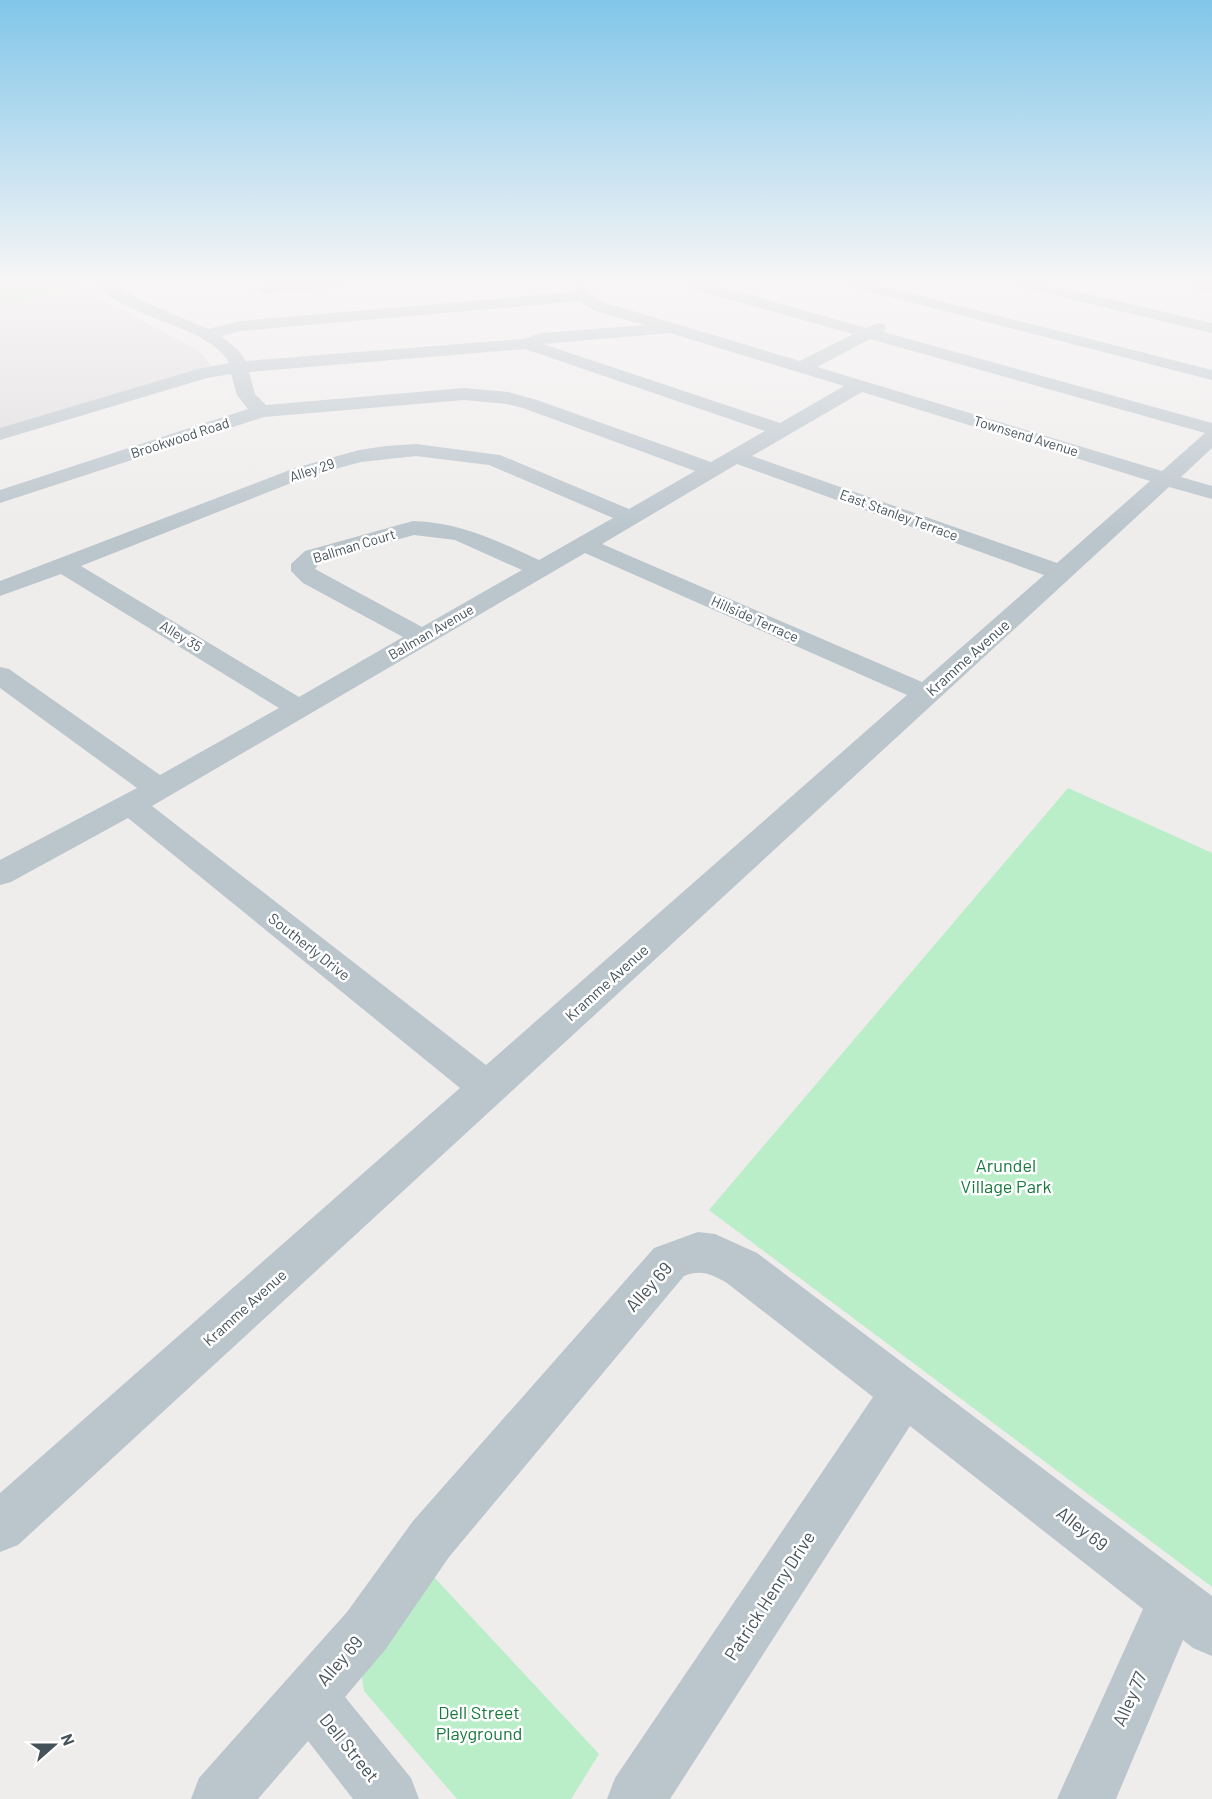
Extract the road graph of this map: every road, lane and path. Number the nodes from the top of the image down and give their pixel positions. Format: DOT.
graph roads {
  1 [pos="264,365"];
  2 [pos="587,365"];
  3 [pos="791,365"];
  4 [pos="807,365"];
  5 [pos="982,365"];
  6 [pos="1173,365"];
  7 [pos="239,367"];
  8 [pos="801,368"];
  9 [pos="1212,375"];
  10 [pos="860,385"];
  11 [pos="262,411"];
  12 [pos="1212,429"];
  13 [pos="781,430"];
  14 [pos="0,434"];
  15 [pos="1212,437"];
  16 [pos="736,457"];
  17 [pos="712,470"];
  18 [pos="1166,479"];
  19 [pos="1212,493"];
  20 [pos="0,497"];
  21 [pos="630,517"];
  22 [pos="583,544"];
  23 [pos="63,565"];
  24 [pos="540,569"];
  25 [pos="1061,573"];
  26 [pos="0,589"];
  27 [pos="422,637"];
  28 [pos="0,675"];
  29 [pos="928,694"];
  30 [pos="298,708"];
  31 [pos="144,796"];
  32 [pos="0,874"];
  33 [pos="489,1089"];
  34 [pos="904,1392"];
  35 [pos="0,1527"];
  36 [pos="1193,1614"];
  37 [pos="309,1697"];
  38 [pos="220,1799"];
  39 [pos="390,1799"];
  40 [pos="636,1799"];
  41 [pos="1086,1799"];
  1 -- 7 [label="street"];
  2 -- 13 [label="street"];
  3 -- 8 [label="street, Townsend Avenue"];
  4 -- 8 [label="street"];
  5 -- 12 [label="street"];
  6 -- 9 [label="street"];
  7 -- 11 [label="street"];
  7 -- 14 [label="street"];
  8 -- 10 [label="street, Townsend Avenue"];
  10 -- 13 [label="street, Ballman Avenue"];
  10 -- 18 [label="street, Townsend Avenue"];
  11 -- 17 [label="street, Brookwood Road"];
  11 -- 20 [label="street, Brookwood Road"];
  13 -- 16 [label="street, Ballman Avenue"];
  15 -- 18 [label="street, Kramme Avenue"];
  16 -- 17 [label="street, Ballman Avenue"];
  16 -- 25 [label="street, East Stanley Terrace"];
  17 -- 21 [label="street, Ballman Avenue"];
  18 -- 19 [label="street, Townsend Avenue"];
  18 -- 25 [label="street, Kramme Avenue"];
  21 -- 22 [label="street, Ballman Avenue"];
  21 -- 23 [label="street, Alley 29"];
  22 -- 24 [label="street, Ballman Avenue"];
  22 -- 29 [label="street, Hillside Terrace"];
  23 -- 26 [label="street, Alley 29"];
  23 -- 30 [label="street, Alley 35"];
  24 -- 27 [label="street, Ballman Avenue"];
  24 -- 27 [label="street, Ballman Court"];
  25 -- 29 [label="street, Kramme Avenue"];
  27 -- 30 [label="street, Ballman Avenue"];
  28 -- 31 [label="street, Southerly Drive"];
  29 -- 33 [label="street, Kramme Avenue"];
  30 -- 31 [label="street, Ballman Avenue"];
  31 -- 32 [label="street, Ballman Avenue"];
  31 -- 33 [label="street, Southerly Drive"];
  33 -- 35 [label="street, Kramme Avenue"];
  34 -- 36 [label="street, Alley 69"];
  34 -- 37 [label="street, Alley 69"];
  34 -- 40 [label="street, Patrick Henry Drive"];
  36 -- 41 [label="street, Alley 77"];
  37 -- 38 [label="street, Alley 69"];
  37 -- 39 [label="street, Dell Street"];
}
